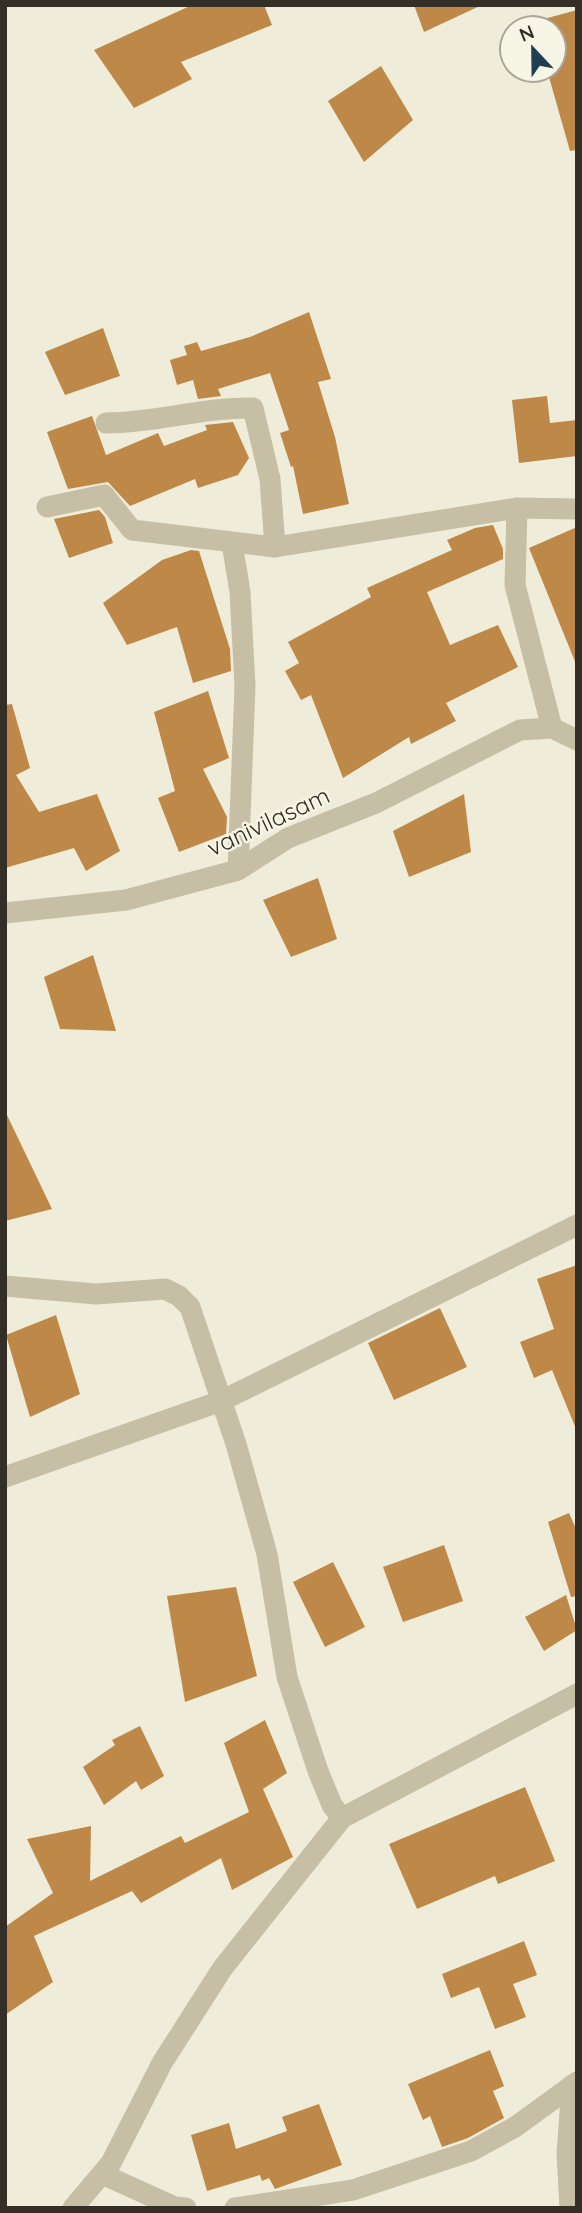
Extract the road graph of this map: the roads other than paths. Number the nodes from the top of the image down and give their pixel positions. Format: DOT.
graph roads {
  1 [pos="106,423"];
  2 [pos="47,507"];
  3 [pos="517,508"];
  4 [pos="577,509"];
  5 [pos="232,543"];
  6 [pos="275,547"];
  7 [pos="552,728"];
  8 [pos="577,740"];
  9 [pos="238,870"];
  10 [pos="5,913"];
  11 [pos="577,1225"];
  12 [pos="5,1286"];
  13 [pos="221,1401"];
  14 [pos="5,1477"];
  15 [pos="577,1694"];
  16 [pos="342,1818"];
  17 [pos="574,2083"];
  18 [pos="102,2174"];
  19 [pos="73,2208"];
  20 [pos="186,2208"];
  21 [pos="235,2208"];
  22 [pos="570,2208"];
  1 -- 6 [label="street"];
  2 -- 5 [label="street"];
  3 -- 4 [label="street"];
  3 -- 6 [label="street"];
  3 -- 7 [label="street"];
  5 -- 6 [label="street"];
  5 -- 9 [label="street"];
  7 -- 8 [label="street"];
  7 -- 9 [label="street, vanivilasam"];
  9 -- 10 [label="street, vanivilasam"];
  11 -- 13 [label="street"];
  12 -- 13 [label="street"];
  13 -- 14 [label="street"];
  13 -- 16 [label="street"];
  15 -- 16 [label="street"];
  16 -- 18 [label="street"];
  17 -- 21 [label="street"];
  17 -- 22 [label="street"];
  18 -- 19 [label="street"];
  18 -- 20 [label="street"];
}
